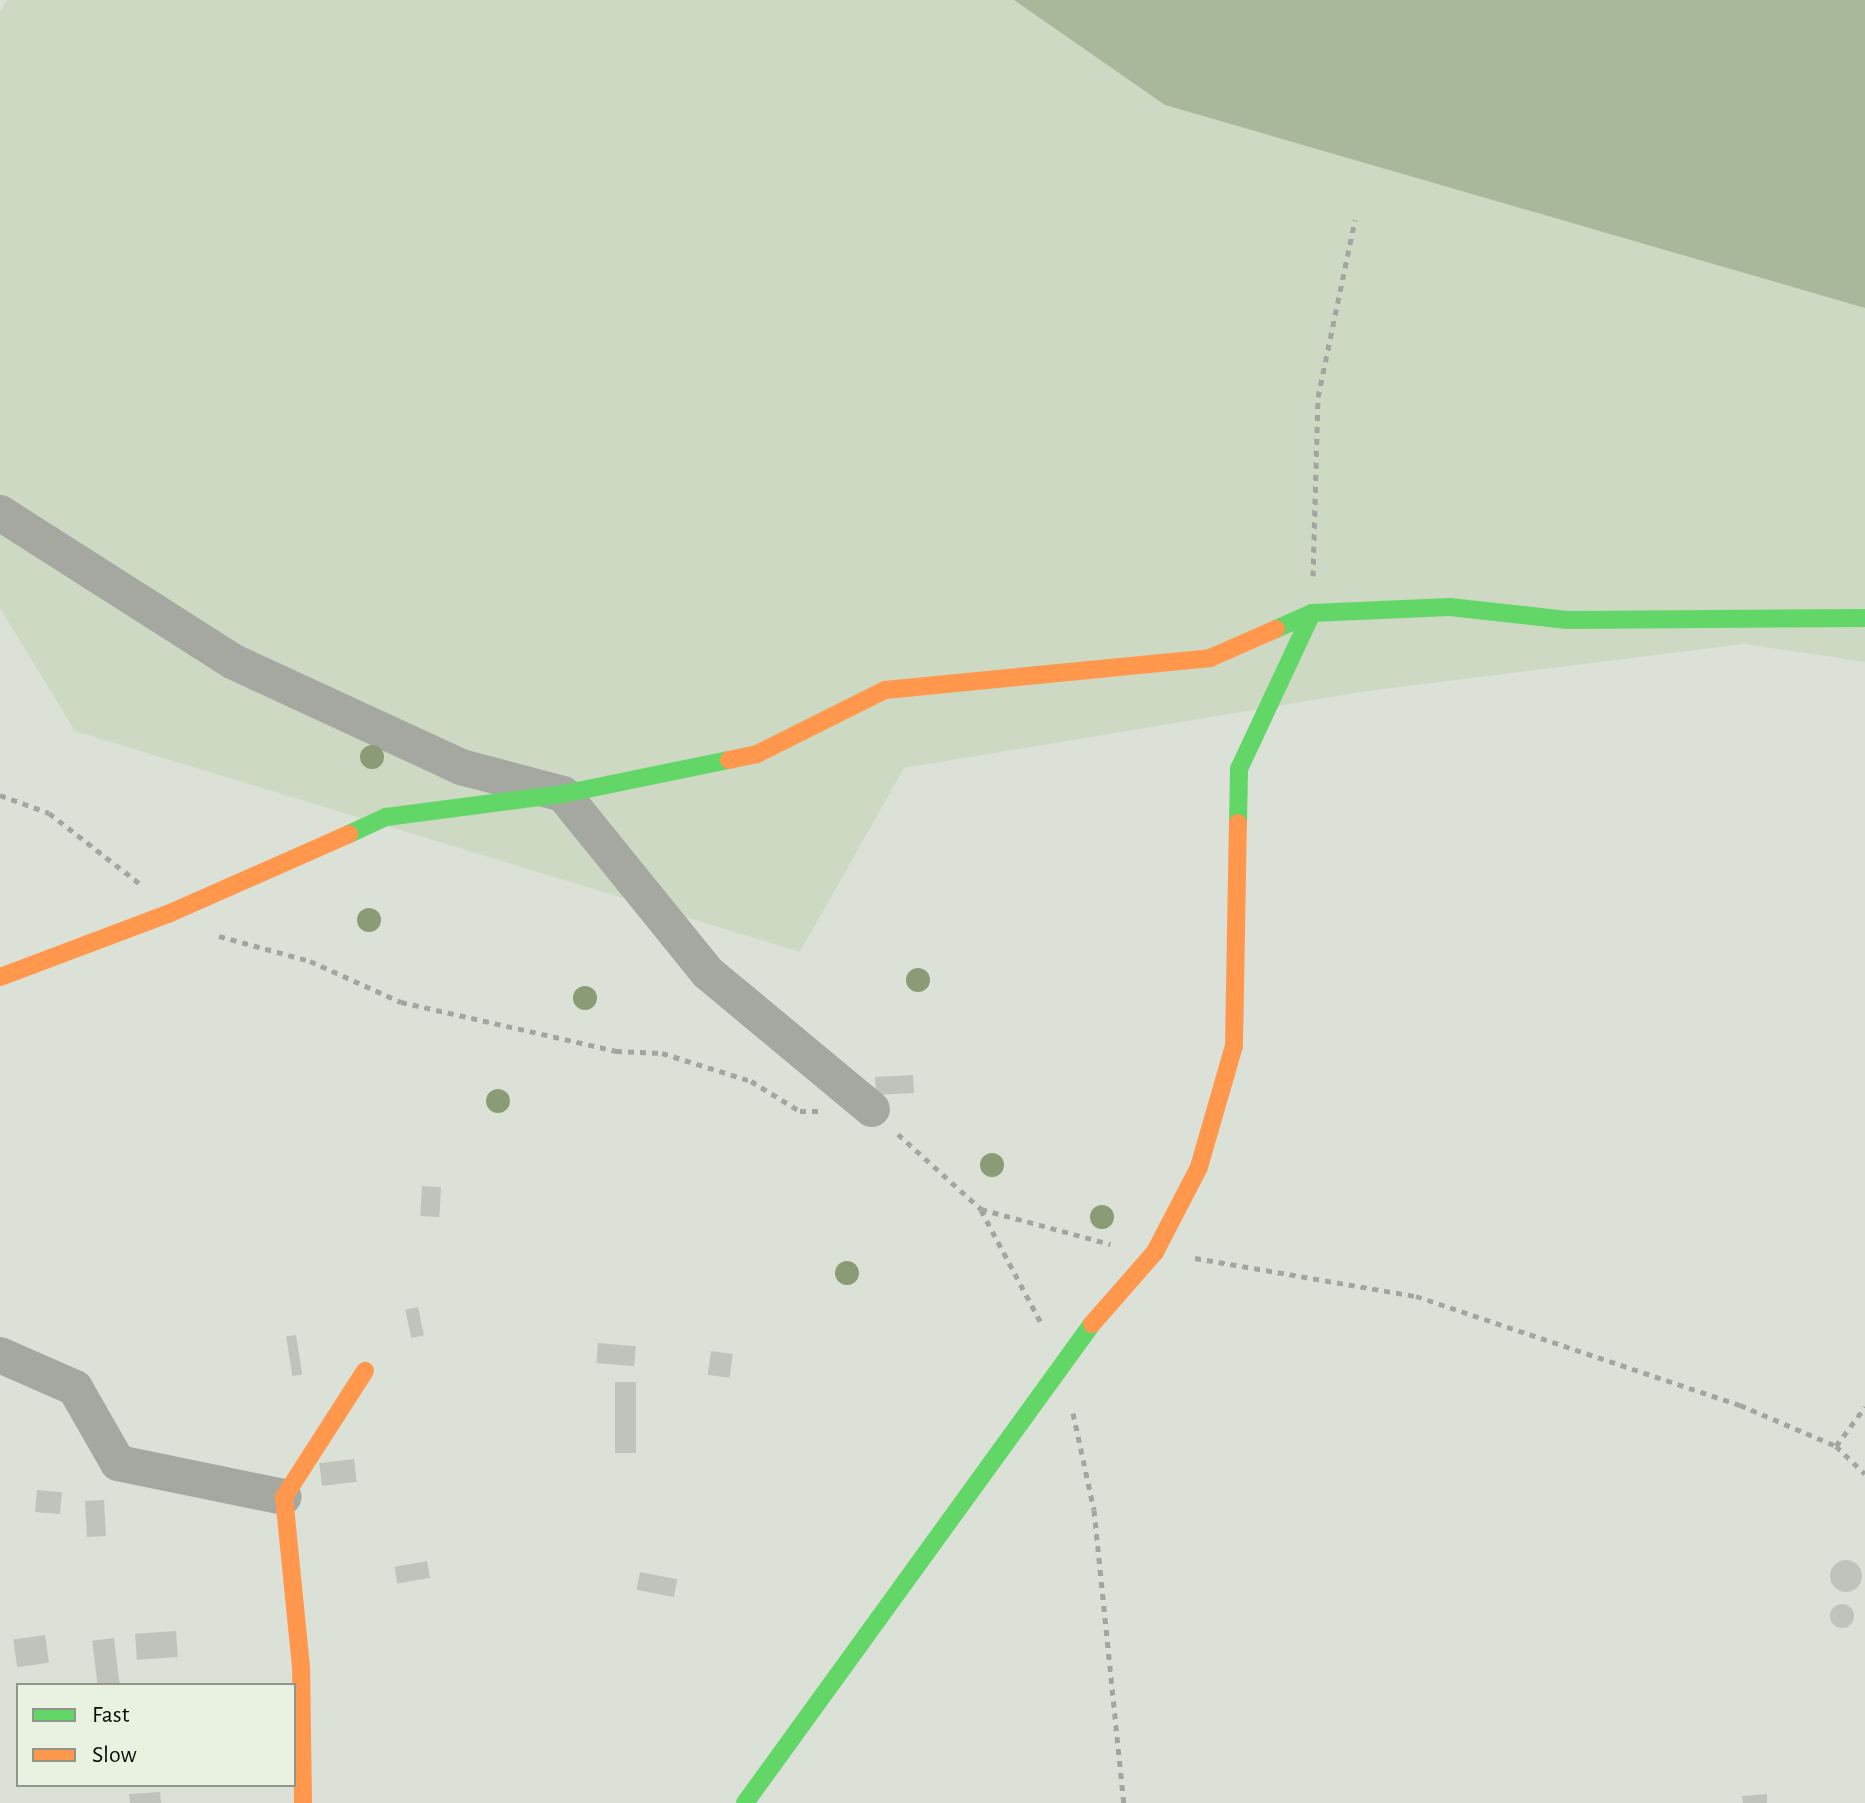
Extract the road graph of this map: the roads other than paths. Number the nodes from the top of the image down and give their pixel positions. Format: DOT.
graph roads {
  1 [pos="0,513"];
  2 [pos="1312,613"];
  3 [pos="1865,618"];
  4 [pos="563,794"];
  5 [pos="0,977"];
  6 [pos="872,1109"];
  7 [pos="0,1355"];
  8 [pos="365,1371"];
  9 [pos="284,1497"];
  10 [pos="303,1803"];
  11 [pos="745,1803"];
  1 -- 4 [label="street"];
  2 -- 3 [label="street"];
  2 -- 4 [label="street"];
  2 -- 11 [label="street"];
  4 -- 5 [label="street"];
  4 -- 6 [label="street"];
  7 -- 9 [label="street"];
  8 -- 9 [label="street"];
  9 -- 10 [label="street"];
}
